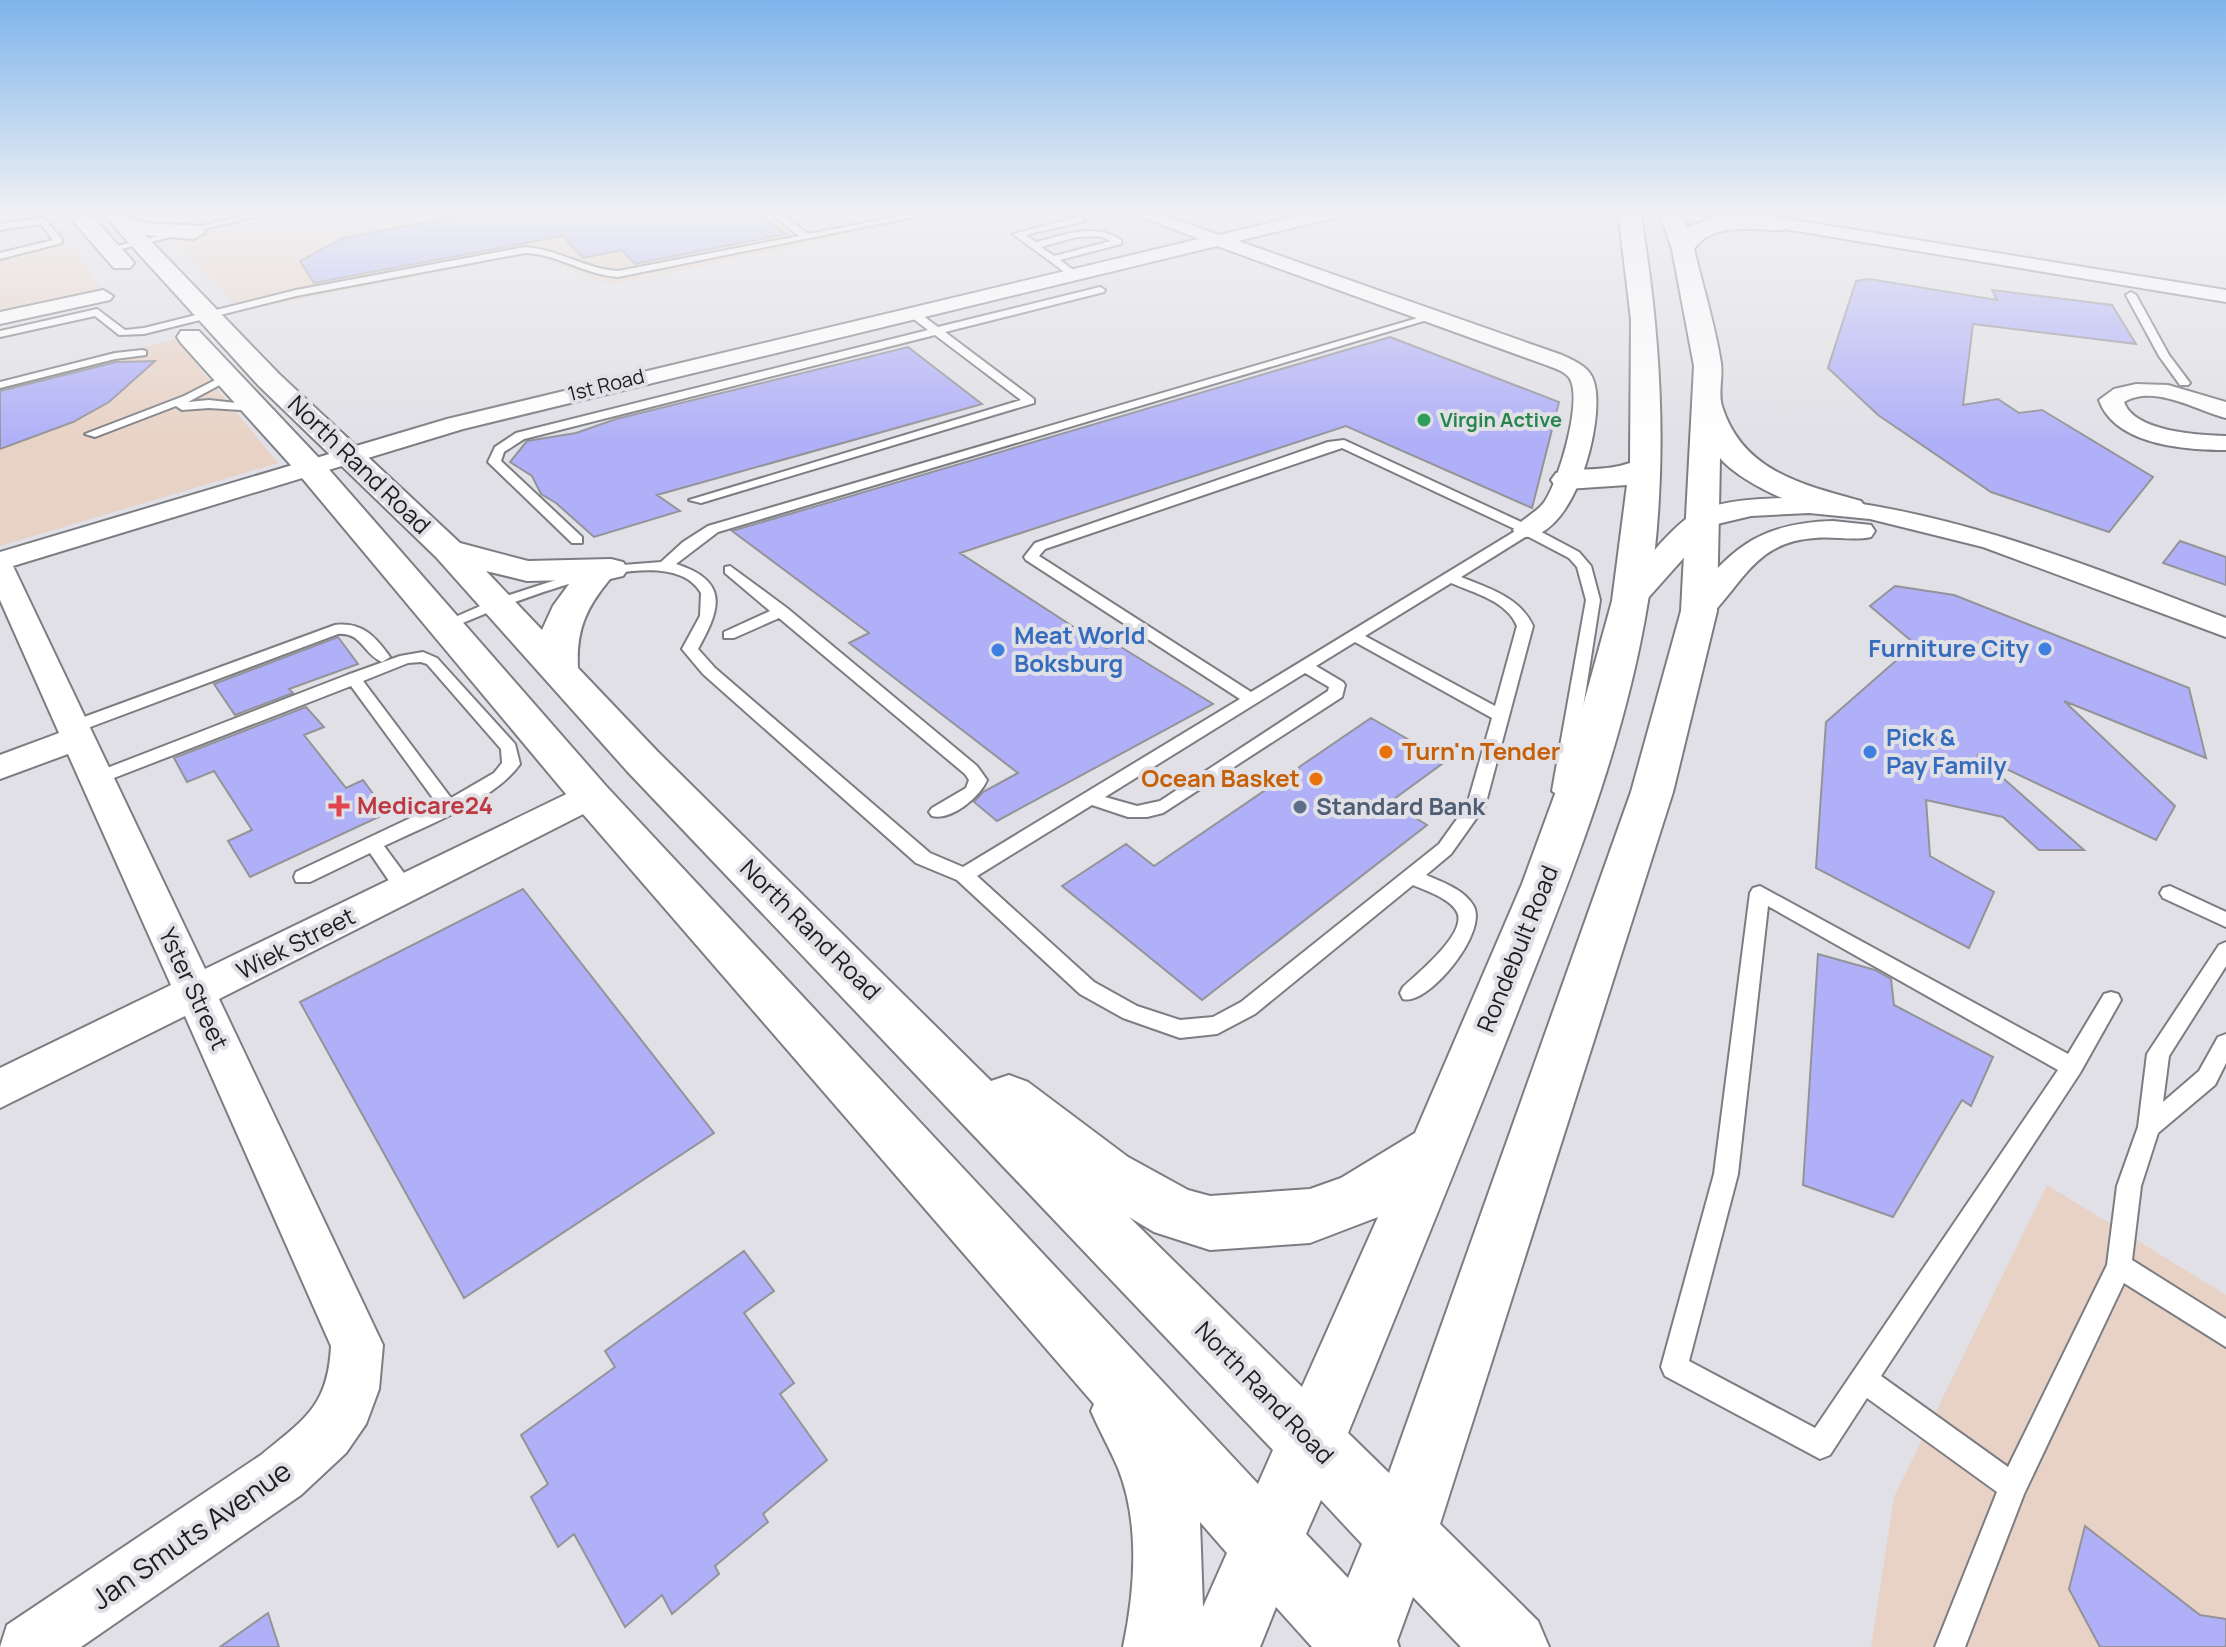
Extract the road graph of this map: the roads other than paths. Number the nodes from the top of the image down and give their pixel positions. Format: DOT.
graph roads {
  1 [pos="167,288"];
  2 [pos="323,288"];
  3 [pos="1014,288"];
  4 [pos="1351,288"];
  5 [pos="1640,288"];
  6 [pos="1691,288"];
  7 [pos="2181,288"];
  8 [pos="1100,290"];
  9 [pos="2131,295"];
  10 [pos="2226,296"];
  11 [pos="95,303"];
  12 [pos="911,312"];
  13 [pos="1432,317"];
  14 [pos="0,318"];
  15 [pos="192,318"];
  16 [pos="935,331"];
  17 [pos="0,334"];
  18 [pos="142,353"];
  19 [pos="2184,383"];
  20 [pos="2226,383"];
  21 [pos="0,385"];
  22 [pos="2145,391"];
  23 [pos="239,393"];
  24 [pos="1708,407"];
  25 [pos="2226,411"];
  26 [pos="133,419"];
  27 [pos="91,434"];
  28 [pos="2226,443"];
  29 [pos="329,459"];
  30 [pos="1645,468"];
  31 [pos="1567,480"];
  32 [pos="696,500"];
  33 [pos="1850,508"];
  34 [pos="1704,519"];
  35 [pos="1527,530"];
  36 [pos="577,540"];
  37 [pos="448,550"];
  38 [pos="0,561"];
  39 [pos="665,566"];
  40 [pos="0,568"];
  41 [pos="730,570"];
  42 [pos="604,571"];
  43 [pos="1452,578"];
  44 [pos="1630,601"];
  45 [pos="497,604"];
  46 [pos="782,611"];
  47 [pos="1699,611"];
  48 [pos="445,625"];
  49 [pos="2226,628"];
  50 [pos="729,635"];
  51 [pos="1354,636"];
  52 [pos="2226,653"];
  53 [pos="382,657"];
  54 [pos="1305,666"];
  55 [pos="559,669"];
  56 [pos="353,678"];
  57 [pos="1251,699"];
  58 [pos="1501,716"];
  59 [pos="74,734"];
  60 [pos="0,768"];
  61 [pos="95,779"];
  62 [pos="591,796"];
  63 [pos="1090,797"];
  64 [pos="449,807"];
  65 [pos="938,812"];
  66 [pos="373,844"];
  67 [pos="964,875"];
  68 [pos="1412,876"];
  69 [pos="303,877"];
  70 [pos="1545,884"];
  71 [pos="405,889"];
  72 [pos="2170,893"];
  73 [pos="2226,920"];
  74 [pos="2226,950"];
  75 [pos="1410,993"];
  76 [pos="196,994"];
  77 [pos="2111,1000"];
  78 [pos="2226,1043"];
  79 [pos="926,1046"];
  80 [pos="2072,1067"];
  81 [pos="0,1089"];
  82 [pos="2149,1127"];
  83 [pos="1436,1150"];
  84 [pos="2119,1266"];
  85 [pos="2226,1334"];
  86 [pos="1095,1358"];
  87 [pos="1864,1380"];
  88 [pos="346,1413"];
  89 [pos="1311,1442"];
  90 [pos="2013,1487"];
  91 [pos="1402,1533"];
  92 [pos="1267,1544"];
  93 [pos="1359,1646"];
  94 [pos="29,1647"];
  95 [pos="1160,1647"];
  96 [pos="1223,1647"];
  97 [pos="1512,1647"];
  98 [pos="1950,1647"];
  1 -- 15 [label="main road, North Rand Road"];
  2 -- 15 [label="lane"];
  3 -- 12 [label="street, 1st Road"];
  4 -- 13 [label="street"];
  5 -- 30 [label="main road, Rondebult Road"];
  6 -- 24 [label="main road"];
  7 -- 10 [label="street"];
  8 -- 16 [label="lane"];
  9 -- 19 [label="lane"];
  11 -- 14 [label="street"];
  11 -- 15 [label="lane"];
  11 -- 17 [label="lane"];
  12 -- 16 [label="lane"];
  12 -- 29 [label="street, 1st Road"];
  13 -- 31 [label="street"];
  13 -- 39 [label="lane"];
  15 -- 23 [label="main road, North Rand Road"];
  15 -- 29 [label="main road, North Rand Road"];
  16 -- 32 [label="lane"];
  16 -- 36 [label="lane"];
  18 -- 21 [label="lane"];
  19 -- 20 [label="street"];
  19 -- 22 [label="street"];
  22 -- 25 [label="street"];
  22 -- 28 [label="street"];
  23 -- 26 [label="lane"];
  23 -- 26 [label="lane"];
  23 -- 29 [label="main road, North Rand Road"];
  24 -- 33 [label="main road"];
  24 -- 34 [label="main road"];
  26 -- 27 [label="lane"];
  29 -- 37 [label="main road, North Rand Road"];
  29 -- 38 [label="street, 1st Road"];
  29 -- 48 [label="main road, North Rand Road"];
  30 -- 31 [label="main road"];
  30 -- 44 [label="main road, Rondebult Road"];
  31 -- 35 [label="street"];
  33 -- 34 [label="street"];
  33 -- 49 [label="street"];
  34 -- 44 [label="street"];
  34 -- 47 [label="main road"];
  35 -- 43 [label="lane"];
  35 -- 57 [label="lane"];
  35 -- 70 [label="lane"];
  37 -- 42 [label="main road"];
  37 -- 45 [label="main road, North Rand Road"];
  39 -- 42 [label="lane"];
  39 -- 67 [label="lane"];
  40 -- 59 [label="street, Yster Street"];
  41 -- 46 [label="lane"];
  42 -- 45 [label="lane"];
  42 -- 55 [label="main road"];
  43 -- 51 [label="lane"];
  43 -- 58 [label="lane"];
  44 -- 70 [label="main road, Rondebult Road"];
  45 -- 48 [label="lane"];
  45 -- 55 [label="main road, North Rand Road"];
  46 -- 50 [label="lane"];
  46 -- 65 [label="lane"];
  47 -- 52 [label="street"];
  47 -- 91 [label="main road"];
  48 -- 62 [label="main road, North Rand Road"];
  51 -- 54 [label="lane"];
  51 -- 58 [label="lane"];
  53 -- 59 [label="lane"];
  54 -- 57 [label="lane"];
  54 -- 63 [label="lane"];
  55 -- 79 [label="main road, North Rand Road"];
  56 -- 61 [label="lane"];
  56 -- 64 [label="lane"];
  56 -- 64 [label="lane"];
  57 -- 63 [label="lane"];
  58 -- 68 [label="lane"];
  59 -- 60 [label="street"];
  59 -- 61 [label="street, Yster Street"];
  61 -- 76 [label="street, Yster Street"];
  62 -- 71 [label="street, Wiek Street"];
  62 -- 86 [label="main road, North Rand Road"];
  63 -- 67 [label="lane"];
  64 -- 66 [label="lane"];
  66 -- 69 [label="lane"];
  66 -- 71 [label="lane"];
  67 -- 68 [label="lane"];
  68 -- 75 [label="lane"];
  70 -- 83 [label="main road, Rondebult Road"];
  71 -- 76 [label="street, Wiek Street"];
  72 -- 73 [label="lane"];
  74 -- 82 [label="lane"];
  76 -- 81 [label="street, Wiek Street"];
  76 -- 88 [label="street, Yster Street"];
  77 -- 80 [label="lane"];
  78 -- 82 [label="lane"];
  79 -- 83 [label="main road"];
  79 -- 89 [label="main road, North Rand Road"];
  80 -- 87 [label="lane"];
  80 -- 87 [label="lane"];
  82 -- 84 [label="lane"];
  83 -- 89 [label="main road, Rondebult Road"];
  84 -- 85 [label="lane"];
  84 -- 90 [label="lane"];
  86 -- 92 [label="main road, North Rand Road"];
  86 -- 95 [label="main road"];
  87 -- 90 [label="lane"];
  88 -- 94 [label="street, Jan Smuts Avenue"];
  89 -- 91 [label="main road, North Rand Road"];
  89 -- 92 [label="main road, Rondebult Road"];
  90 -- 98 [label="lane"];
  91 -- 93 [label="main road"];
  91 -- 97 [label="main road, North Rand Road"];
  92 -- 93 [label="main road, North Rand Road"];
  92 -- 96 [label="main road, Rondebult Road"];
}
